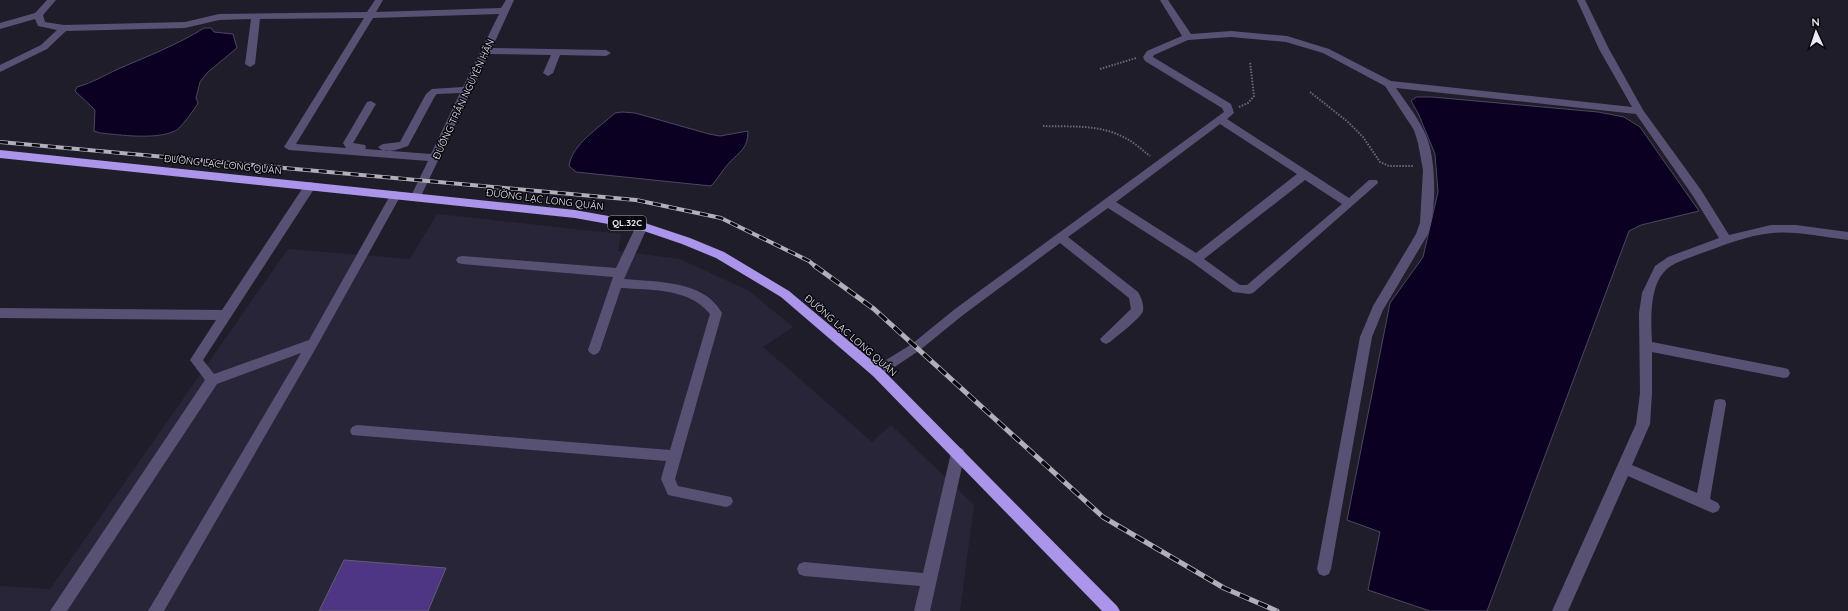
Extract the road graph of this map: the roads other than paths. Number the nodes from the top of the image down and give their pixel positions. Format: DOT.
graph roads {
  1 [pos="52,0"];
  2 [pos="378,0"];
  3 [pos="510,0"];
  4 [pos="1164,0"];
  5 [pos="1581,0"];
  6 [pos="505,10"];
  7 [pos="38,15"];
  8 [pos="369,15"];
  9 [pos="256,16"];
  10 [pos="0,26"];
  11 [pos="64,28"];
  12 [pos="1188,37"];
  13 [pos="486,51"];
  14 [pos="557,52"];
  15 [pos="606,53"];
  16 [pos="250,64"];
  17 [pos="0,69"];
  18 [pos="548,73"];
  19 [pos="1389,84"];
  20 [pos="468,90"];
  21 [pos="371,104"];
  22 [pos="1639,111"];
  23 [pos="1220,120"];
  24 [pos="0,154"];
  25 [pos="435,158"];
  26 [pos="1304,174"];
  27 [pos="1373,184"];
  28 [pos="310,186"];
  29 [pos="396,194"];
  30 [pos="416,196"];
  31 [pos="1108,202"];
  32 [pos="1349,203"];
  33 [pos="642,226"];
  34 [pos="1848,236"];
  35 [pos="1061,238"];
  36 [pos="1726,240"];
  37 [pos="1196,259"];
  38 [pos="462,260"];
  39 [pos="619,278"];
  40 [pos="0,313"];
  41 [pos="226,315"];
  42 [pos="1106,339"];
  43 [pos="313,343"];
  44 [pos="1646,346"];
  45 [pos="594,350"];
  46 [pos="877,372"];
  47 [pos="1784,373"];
  48 [pos="212,380"];
  49 [pos="1720,404"];
  50 [pos="357,431"];
  51 [pos="958,453"];
  52 [pos="675,456"];
  53 [pos="1624,468"];
  54 [pos="726,501"];
  55 [pos="804,569"];
  56 [pos="1324,569"];
  57 [pos="929,580"];
  58 [pos="58,611"];
  59 [pos="156,611"];
  60 [pos="922,611"];
  61 [pos="1112,611"];
  62 [pos="1560,611"];
  1 -- 7 [label="street"];
  2 -- 8 [label="street"];
  3 -- 6 [label="street, ĐƯỜNG TRẦN NGUYÊN HÃN"];
  4 -- 12 [label="street"];
  5 -- 22 [label="street"];
  6 -- 8 [label="street"];
  6 -- 13 [label="street, ĐƯỜNG TRẦN NGUYÊN HÃN"];
  7 -- 10 [label="street"];
  7 -- 11 [label="street"];
  8 -- 9 [label="street"];
  8 -- 25 [label="street"];
  9 -- 11 [label="street"];
  9 -- 16 [label="street"];
  11 -- 17 [label="street"];
  12 -- 19 [label="street"];
  12 -- 23 [label="street"];
  13 -- 14 [label="street"];
  13 -- 20 [label="street, ĐƯỜNG TRẦN NGUYÊN HÃN"];
  14 -- 15 [label="street"];
  14 -- 18 [label="street"];
  19 -- 22 [label="street"];
  19 -- 56 [label="street"];
  20 -- 21 [label="street"];
  20 -- 25 [label="street, ĐƯỜNG TRẦN NGUYÊN HÃN"];
  22 -- 36 [label="street"];
  23 -- 26 [label="street"];
  23 -- 31 [label="street"];
  24 -- 28 [label="highway, ĐƯỜNG LẠC LONG QUÂN / QL.32C"];
  25 -- 30 [label="street, ĐƯỜNG TRẦN NGUYÊN HÃN"];
  26 -- 32 [label="street"];
  26 -- 37 [label="street"];
  27 -- 32 [label="street"];
  28 -- 29 [label="highway, ĐƯỜNG LẠC LONG QUÂN / QL.32C"];
  28 -- 41 [label="street"];
  29 -- 30 [label="highway, ĐƯỜNG LẠC LONG QUÂN / QL.32C"];
  29 -- 43 [label="street"];
  30 -- 33 [label="highway, ĐƯỜNG LẠC LONG QUÂN / QL.32C"];
  31 -- 35 [label="street"];
  31 -- 37 [label="street"];
  32 -- 37 [label="street"];
  33 -- 39 [label="street"];
  33 -- 46 [label="highway, ĐƯỜNG LẠC LONG QUÂN / QL.32C"];
  34 -- 36 [label="street"];
  35 -- 42 [label="street"];
  35 -- 46 [label="street"];
  36 -- 44 [label="street"];
  38 -- 39 [label="street"];
  39 -- 45 [label="street"];
  39 -- 52 [label="street"];
  40 -- 41 [label="street"];
  41 -- 48 [label="street"];
  43 -- 48 [label="street"];
  43 -- 59 [label="street"];
  44 -- 47 [label="street"];
  44 -- 53 [label="street"];
  46 -- 51 [label="highway, ĐƯỜNG LẠC LONG QUÂN / QL.32C"];
  48 -- 58 [label="street"];
  49 -- 53 [label="street"];
  50 -- 52 [label="street"];
  51 -- 57 [label="street"];
  51 -- 61 [label="highway, ĐƯỜNG LẠC LONG QUÂN / QL.32C"];
  52 -- 54 [label="street"];
  53 -- 62 [label="street"];
  55 -- 57 [label="street"];
  57 -- 60 [label="street"];
}
